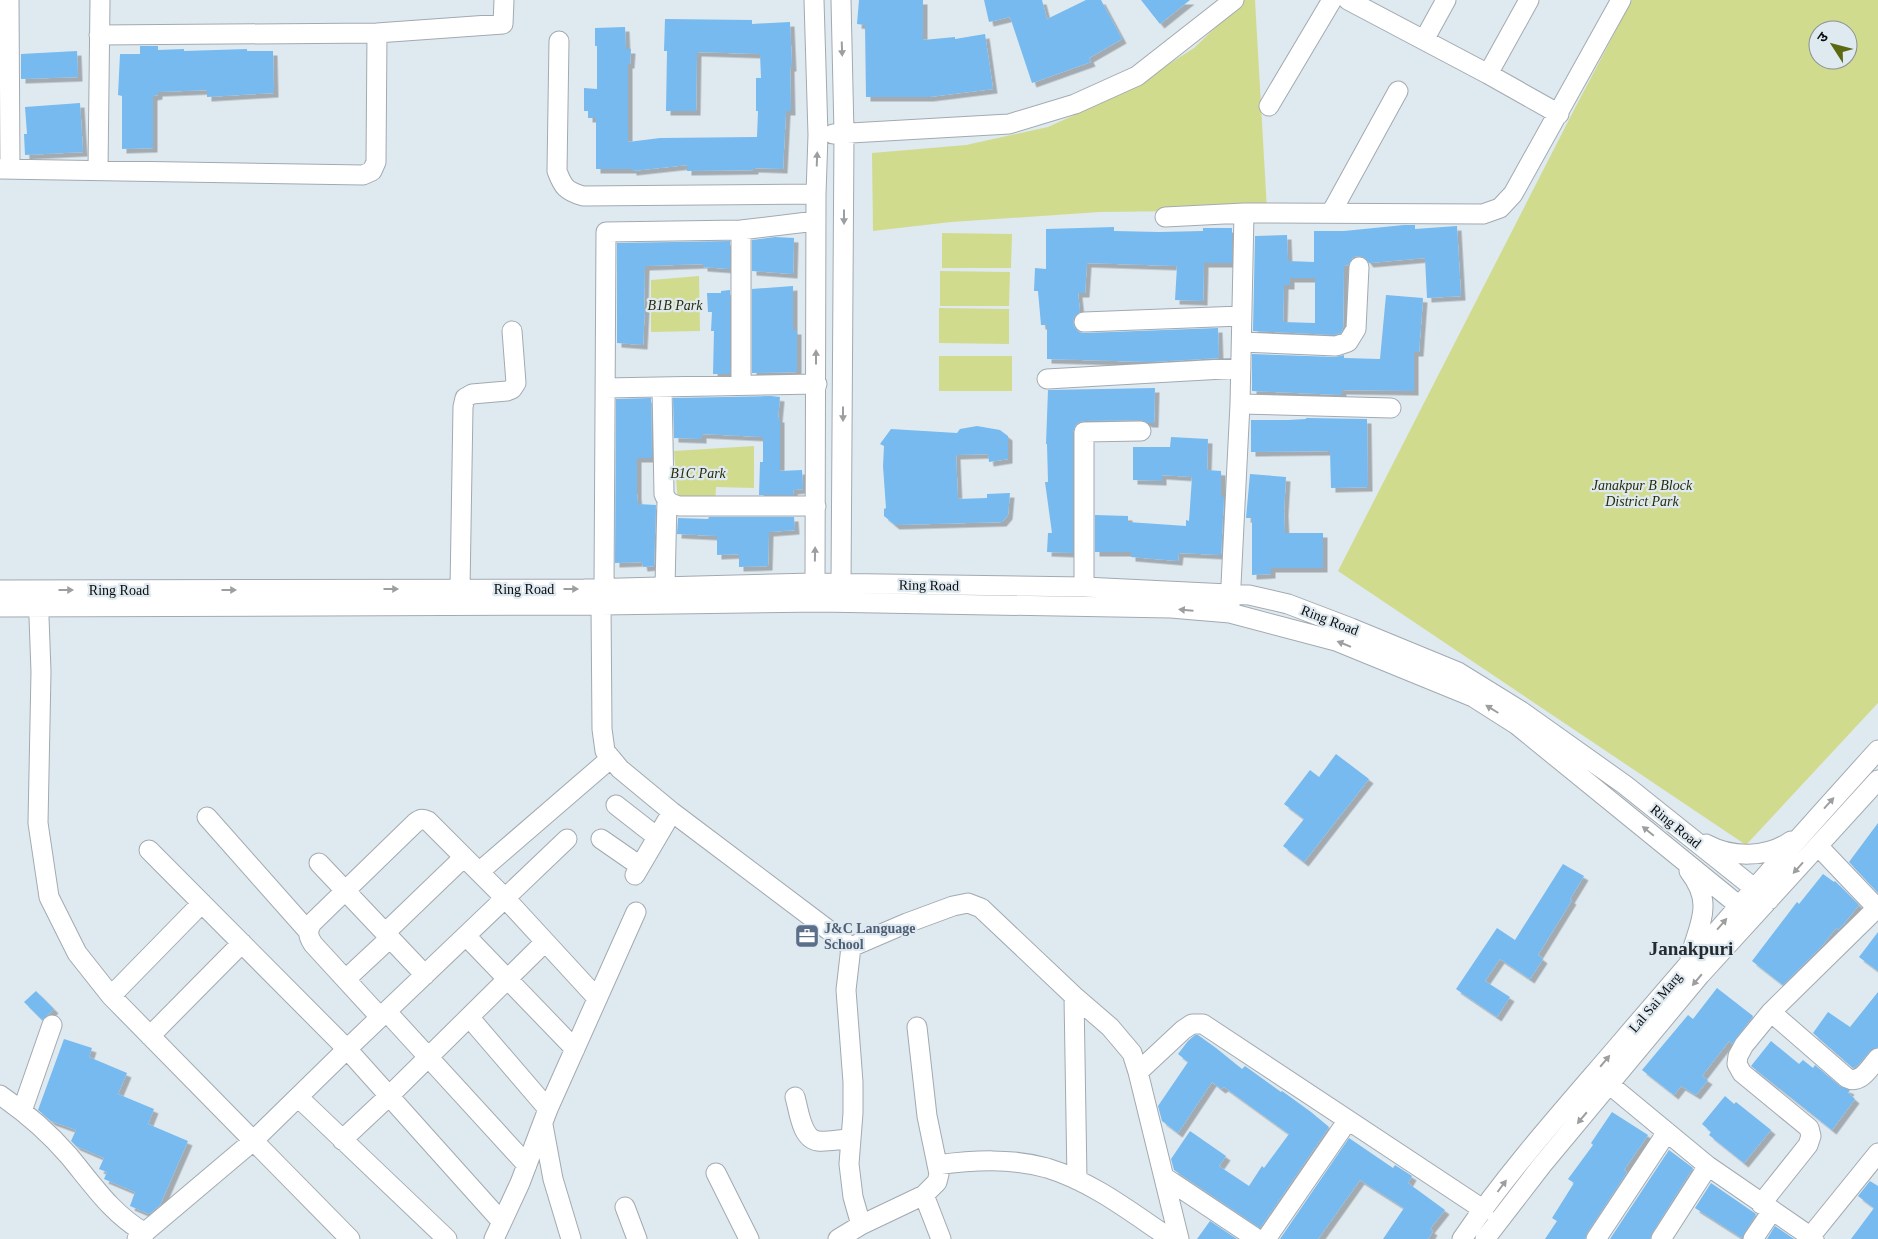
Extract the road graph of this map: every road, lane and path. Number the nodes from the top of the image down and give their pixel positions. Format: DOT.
graph roads {
  1 [pos="9,0"];
  2 [pos="100,0"];
  3 [pos="504,0"];
  4 [pos="814,0"];
  5 [pos="841,0"];
  6 [pos="1234,0"];
  7 [pos="1344,0"];
  8 [pos="1446,0"];
  9 [pos="1529,0"];
  10 [pos="1621,0"];
  11 [pos="376,33"];
  12 [pos="99,36"];
  13 [pos="1424,40"];
  14 [pos="559,41"];
  15 [pos="1488,74"];
  16 [pos="1398,92"];
  17 [pos="1268,106"];
  18 [pos="1559,114"];
  19 [pos="844,133"];
  20 [pos="818,135"];
  21 [pos="5,169"];
  22 [pos="98,170"];
  23 [pos="816,194"];
  24 [pos="1244,213"];
  25 [pos="1331,213"];
  26 [pos="1165,216"];
  27 [pos="816,221"];
  28 [pos="741,230"];
  29 [pos="1359,267"];
  30 [pos="1241,316"];
  31 [pos="1084,322"];
  32 [pos="512,331"];
  33 [pos="1242,342"];
  34 [pos="1241,368"];
  35 [pos="1047,379"];
  36 [pos="816,384"];
  37 [pos="741,385"];
  38 [pos="662,387"];
  39 [pos="606,388"];
  40 [pos="1240,404"];
  41 [pos="1391,408"];
  42 [pos="1141,431"];
  43 [pos="667,500"];
  44 [pos="816,506"];
  45 [pos="815,583"];
  46 [pos="665,587"];
  47 [pos="1084,587"];
  48 [pos="460,589"];
  49 [pos="602,589"];
  50 [pos="0,590"];
  51 [pos="1230,593"];
  52 [pos="843,594"];
  53 [pos="36,597"];
  54 [pos="820,602"];
  55 [pos="0,606"];
  56 [pos="1230,613"];
  57 [pos="1520,719"];
  58 [pos="1878,750"];
  59 [pos="611,758"];
  60 [pos="1878,780"];
  61 [pos="616,805"];
  62 [pos="672,812"];
  63 [pos="206,817"];
  64 [pos="1804,831"];
  65 [pos="1682,832"];
  66 [pos="657,837"];
  67 [pos="567,839"];
  68 [pos="601,839"];
  69 [pos="1818,846"];
  70 [pos="148,850"];
  71 [pos="1674,853"];
  72 [pos="464,857"];
  73 [pos="319,863"];
  74 [pos="479,872"];
  75 [pos="1754,887"];
  76 [pos="346,891"];
  77 [pos="505,898"];
  78 [pos="1769,900"];
  79 [pos="202,903"];
  80 [pos="1738,905"];
  81 [pos="1878,908"];
  82 [pos="636,912"];
  83 [pos="1753,917"];
  84 [pos="308,931"];
  85 [pos="387,935"];
  86 [pos="466,936"];
  87 [pos="545,942"];
  88 [pos="242,943"];
  89 [pos="851,947"];
  90 [pos="1688,963"];
  91 [pos="424,975"];
  92 [pos="508,978"];
  93 [pos="346,979"];
  94 [pos="111,996"];
  95 [pos="1074,996"];
  96 [pos="597,998"];
  97 [pos="1772,1012"];
  98 [pos="383,1014"];
  99 [pos="469,1017"];
  100 [pos="52,1025"];
  101 [pos="917,1027"];
  102 [pos="150,1036"];
  103 [pos="347,1048"];
  104 [pos="575,1048"];
  105 [pos="428,1057"];
  106 [pos="1878,1058"];
  107 [pos="1138,1072"];
  108 [pos="1610,1085"];
  109 [pos="0,1095"];
  110 [pos="389,1096"];
  111 [pos="298,1097"];
  112 [pos="795,1097"];
  113 [pos="22,1111"];
  114 [pos="546,1117"];
  115 [pos="1348,1120"];
  116 [pos="1667,1132"];
  117 [pos="850,1139"];
  118 [pos="342,1140"];
  119 [pos="253,1141"];
  120 [pos="1878,1153"];
  121 [pos="936,1165"];
  122 [pos="527,1166"];
  123 [pos="1708,1166"];
  124 [pos="716,1173"];
  125 [pos="1164,1176"];
  126 [pos="1078,1180"];
  127 [pos="924,1195"];
  128 [pos="624,1207"];
  129 [pos="1766,1207"];
  130 [pos="1484,1210"];
  131 [pos="502,1222"];
  132 [pos="861,1225"];
  133 [pos="141,1236"];
  134 [pos="1812,1238"];
  135 [pos="350,1239"];
  136 [pos="447,1239"];
  137 [pos="494,1239"];
  138 [pos="571,1239"];
  139 [pos="637,1239"];
  140 [pos="749,1239"];
  141 [pos="838,1239"];
  142 [pos="941,1239"];
  143 [pos="1171,1239"];
  144 [pos="1179,1239"];
  145 [pos="1257,1239"];
  146 [pos="1266,1239"];
  147 [pos="1462,1239"];
  148 [pos="1485,1239"];
  149 [pos="1596,1239"];
  150 [pos="1661,1239"];
  151 [pos="1753,1239"];
  1 -- 21 [label="street"];
  2 -- 12 [label="street"];
  3 -- 11 [label="street"];
  4 -- 20 [label="street"];
  5 -- 19 [label="street, one-way"];
  6 -- 19 [label="street"];
  7 -- 13 [label="street"];
  7 -- 17 [label="street"];
  8 -- 13 [label="street"];
  9 -- 15 [label="street"];
  10 -- 18 [label="street"];
  11 -- 12 [label="street"];
  11 -- 22 [label="street"];
  12 -- 22 [label="street"];
  13 -- 15 [label="street"];
  14 -- 23 [label="street"];
  15 -- 18 [label="street"];
  16 -- 25 [label="street"];
  18 -- 25 [label="street"];
  19 -- 20 [label="street"];
  19 -- 52 [label="street, one-way"];
  23 -- 20 [label="street, one-way"];
  21 -- 22 [label="street"];
  23 -- 27 [label="street"];
  24 -- 25 [label="street"];
  24 -- 26 [label="street"];
  24 -- 30 [label="street"];
  27 -- 28 [label="street"];
  36 -- 27 [label="street, one-way"];
  28 -- 37 [label="street"];
  28 -- 39 [label="street"];
  29 -- 33 [label="street"];
  30 -- 31 [label="street"];
  30 -- 33 [label="street"];
  32 -- 48 [label="street"];
  33 -- 34 [label="street"];
  34 -- 35 [label="street"];
  34 -- 40 [label="street"];
  36 -- 37 [label="street"];
  36 -- 44 [label="street"];
  37 -- 38 [label="street"];
  38 -- 39 [label="street"];
  38 -- 43 [label="street"];
  39 -- 49 [label="street"];
  40 -- 41 [label="street"];
  40 -- 51 [label="street"];
  42 -- 47 [label="street"];
  43 -- 44 [label="street"];
  43 -- 46 [label="street"];
  45 -- 44 [label="street, one-way"];
  45 -- 46 [label="street, Ring Road"];
  45 -- 52 [label="street, Ring Road"];
  45 -- 54 [label="street"];
  46 -- 49 [label="street, Ring Road"];
  47 -- 51 [label="street, Ring Road"];
  47 -- 52 [label="street, Ring Road"];
  48 -- 49 [label="street, Ring Road, one-way"];
  53 -- 48 [label="street, Ring Road, one-way"];
  49 -- 53 [label="street, Ring Road"];
  49 -- 54 [label="street, Ring Road"];
  49 -- 59 [label="street"];
  50 -- 53 [label="street, Ring Road"];
  51 -- 56 [label="street"];
  51 -- 57 [label="street, Ring Road"];
  52 -- 54 [label="street, Ring Road"];
  56 -- 52 [label="street, Ring Road, one-way"];
  53 -- 55 [label="street, Ring Road"];
  53 -- 94 [label="street"];
  57 -- 56 [label="street, Ring Road, one-way"];
  57 -- 65 [label="street, Ring Road"];
  71 -- 57 [label="street, Ring Road, one-way"];
  64 -- 58 [label="street, Lal Sai Marg, one-way"];
  59 -- 62 [label="street"];
  59 -- 74 [label="street"];
  60 -- 69 [label="street, Lal Sai Marg"];
  61 -- 66 [label="street"];
  62 -- 66 [label="street"];
  62 -- 89 [label="street"];
  63 -- 84 [label="street"];
  64 -- 65 [label="street"];
  64 -- 75 [label="street, Lal Sai Marg"];
  65 -- 75 [label="street, Ring Road"];
  66 -- 68 [label="street"];
  67 -- 77 [label="street"];
  69 -- 78 [label="street, Lal Sai Marg, one-way"];
  69 -- 81 [label="street"];
  70 -- 79 [label="street"];
  71 -- 80 [label="street, Ring Road"];
  71 -- 90 [label="street"];
  72 -- 74 [label="street"];
  72 -- 76 [label="street"];
  72 -- 85 [label="street"];
  73 -- 76 [label="street"];
  74 -- 77 [label="street"];
  75 -- 78 [label="street, Ring Road"];
  75 -- 80 [label="street, Lal Sai Marg"];
  76 -- 84 [label="street"];
  76 -- 85 [label="street"];
  77 -- 86 [label="street"];
  77 -- 87 [label="street"];
  78 -- 83 [label="street, Lal Sai Marg"];
  79 -- 88 [label="street"];
  79 -- 94 [label="street"];
  80 -- 83 [label="street, Ring Road"];
  90 -- 80 [label="street, Lal Sai Marg, one-way"];
  81 -- 97 [label="street"];
  82 -- 96 [label="street"];
  83 -- 108 [label="street, Lal Sai Marg, one-way"];
  84 -- 93 [label="street"];
  85 -- 91 [label="street"];
  85 -- 93 [label="street"];
  86 -- 91 [label="street"];
  86 -- 92 [label="street"];
  87 -- 92 [label="street"];
  87 -- 96 [label="street"];
  88 -- 102 [label="street"];
  88 -- 103 [label="street"];
  89 -- 95 [label="street"];
  89 -- 117 [label="street"];
  130 -- 90 [label="street, Lal Sai Marg, one-way"];
  91 -- 98 [label="street"];
  92 -- 99 [label="street"];
  92 -- 104 [label="street"];
  93 -- 98 [label="street"];
  94 -- 102 [label="street"];
  95 -- 107 [label="street"];
  95 -- 126 [label="street"];
  96 -- 104 [label="street"];
  97 -- 106 [label="street"];
  97 -- 129 [label="street"];
  98 -- 103 [label="street"];
  98 -- 105 [label="street"];
  99 -- 105 [label="street"];
  99 -- 114 [label="street"];
  100 -- 113 [label="street"];
  101 -- 121 [label="street"];
  102 -- 119 [label="street"];
  103 -- 110 [label="street"];
  103 -- 111 [label="street"];
  104 -- 114 [label="street"];
  105 -- 110 [label="street"];
  105 -- 122 [label="street"];
  107 -- 115 [label="street"];
  107 -- 125 [label="street"];
  108 -- 116 [label="street"];
  108 -- 148 [label="street, Lal Sai Marg, one-way"];
  109 -- 113 [label="street"];
  110 -- 118 [label="street"];
  110 -- 131 [label="street"];
  111 -- 118 [label="street"];
  111 -- 119 [label="street"];
  112 -- 117 [label="street"];
  113 -- 133 [label="street"];
  114 -- 122 [label="street"];
  114 -- 138 [label="street"];
  115 -- 130 [label="street"];
  115 -- 146 [label="street"];
  116 -- 123 [label="street"];
  116 -- 149 [label="street"];
  117 -- 132 [label="street"];
  118 -- 136 [label="street"];
  119 -- 133 [label="street"];
  119 -- 135 [label="street"];
  120 -- 134 [label="street"];
  121 -- 126 [label="street"];
  121 -- 127 [label="street"];
  122 -- 131 [label="street"];
  123 -- 129 [label="street"];
  123 -- 150 [label="street"];
  124 -- 140 [label="street"];
  125 -- 144 [label="street"];
  125 -- 145 [label="street"];
  126 -- 143 [label="street"];
  127 -- 132 [label="street"];
  127 -- 142 [label="street"];
  128 -- 139 [label="street"];
  129 -- 134 [label="street"];
  129 -- 151 [label="street"];
  130 -- 147 [label="street, Lal Sai Marg"];
  131 -- 137 [label="street"];
  132 -- 141 [label="street"];
}
